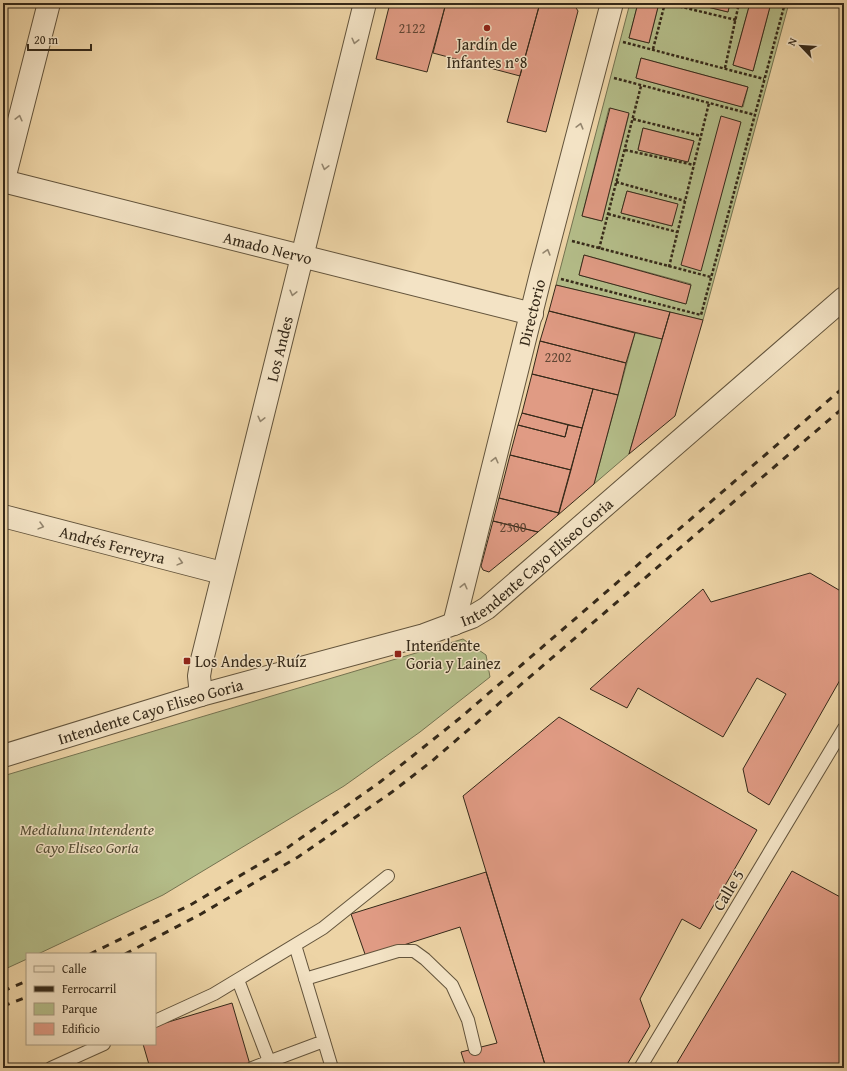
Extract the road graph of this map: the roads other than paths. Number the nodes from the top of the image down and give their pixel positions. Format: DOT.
graph roads {
  1 [pos="49,3"];
  2 [pos="364,3"];
  3 [pos="612,3"];
  4 [pos="3,182"];
  5 [pos="303,257"];
  6 [pos="844,298"];
  7 [pos="532,314"];
  8 [pos="3,516"];
  9 [pos="222,573"];
  10 [pos="454,624"];
  11 [pos="201,695"];
  12 [pos="844,728"];
  13 [pos="3,756"];
  14 [pos="388,876"];
  15 [pos="295,945"];
  16 [pos="305,979"];
  17 [pos="238,980"];
  18 [pos="156,1021"];
  19 [pos="324,1041"];
  20 [pos="102,1045"];
  21 [pos="475,1049"];
  22 [pos="269,1061"];
  23 [pos="51,1068"];
  24 [pos="252,1068"];
  25 [pos="332,1068"];
  26 [pos="640,1068"];
  4 -- 1 [label="street, one-way"];
  2 -- 5 [label="street, Los Andes, one-way"];
  7 -- 3 [label="street, Directorio, one-way"];
  4 -- 5 [label="street, Amado Nervo"];
  5 -- 7 [label="street, Amado Nervo"];
  5 -- 9 [label="street, Los Andes, one-way"];
  6 -- 10 [label="street, Intendente Cayo Eliseo Goria"];
  10 -- 7 [label="street, Directorio, one-way"];
  8 -- 9 [label="street, Andrés Ferreyra, one-way"];
  9 -- 11 [label="street, Los Andes"];
  10 -- 11 [label="street, Intendente Cayo Eliseo Goria"];
  11 -- 13 [label="street, Intendente Cayo Eliseo Goria"];
  12 -- 26 [label="lane, Calle 5"];
  14 -- 15 [label="lane"];
  15 -- 16 [label="lane"];
  15 -- 17 [label="lane"];
  16 -- 19 [label="lane"];
  16 -- 21 [label="lane"];
  17 -- 18 [label="lane"];
  17 -- 22 [label="lane"];
  19 -- 22 [label="lane"];
  19 -- 25 [label="lane"];
  20 -- 23 [label="lane"];
  22 -- 24 [label="lane"];
}
